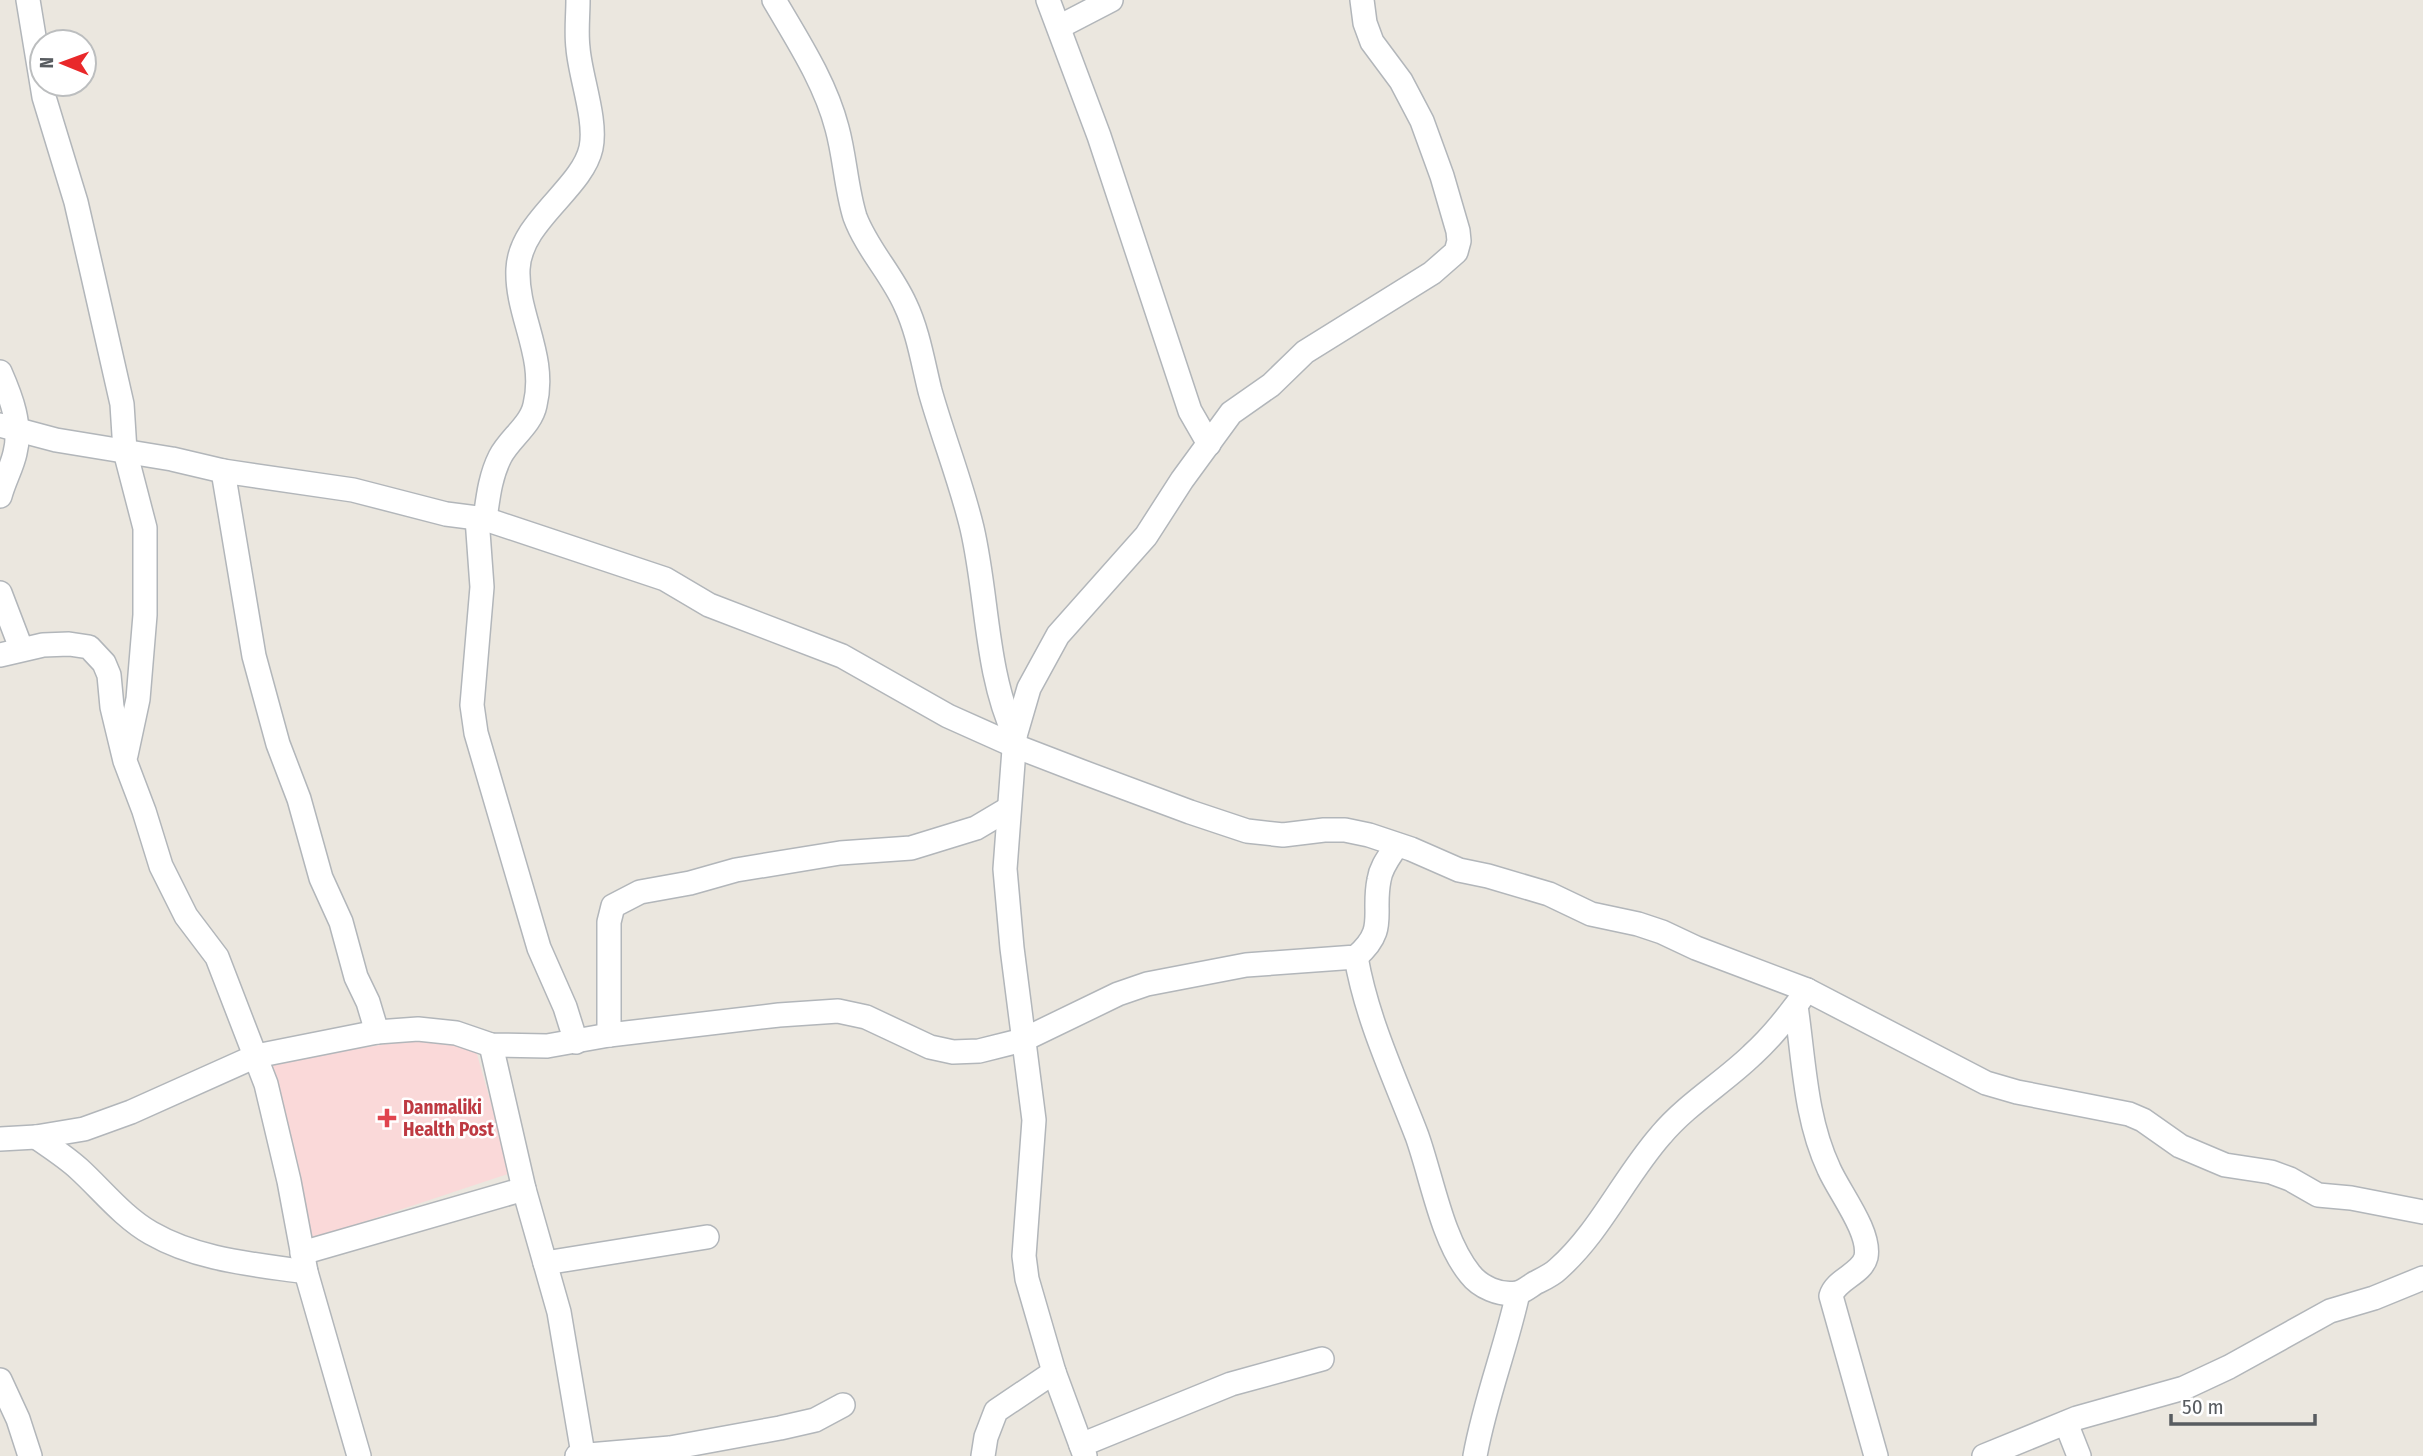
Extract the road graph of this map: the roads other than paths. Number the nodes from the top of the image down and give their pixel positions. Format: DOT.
graph roads {
  1 [pos="28,0"];
  2 [pos="578,0"];
  3 [pos="774,0"];
  4 [pos="1048,0"];
  5 [pos="1111,0"];
  6 [pos="1362,0"];
  7 [pos="1059,27"];
  8 [pos="0,372"];
  9 [pos="1190,411"];
  10 [pos="9,427"];
  11 [pos="1209,444"];
  12 [pos="125,451"];
  13 [pos="1196,463"];
  14 [pos="223,471"];
  15 [pos="0,496"];
  16 [pos="481,519"];
  17 [pos="0,593"];
  18 [pos="10,651"];
  19 [pos="1015,741"];
  20 [pos="125,761"];
  21 [pos="1008,809"];
  22 [pos="1397,845"];
  23 [pos="1356,957"];
  24 [pos="1801,998"];
  25 [pos="377,1032"];
  26 [pos="609,1035"];
  27 [pos="1023,1040"];
  28 [pos="576,1042"];
  29 [pos="491,1045"];
  30 [pos="256,1056"];
  31 [pos="36,1137"];
  32 [pos="0,1139"];
  33 [pos="524,1189"];
  34 [pos="2423,1212"];
  35 [pos="707,1237"];
  36 [pos="304,1263"];
  37 [pos="545,1263"];
  38 [pos="2423,1278"];
  39 [pos="1518,1293"];
  40 [pos="1322,1360"];
  41 [pos="1054,1372"];
  42 [pos="0,1380"];
  43 [pos="842,1405"];
  44 [pos="2066,1423"];
  45 [pos="1083,1450"];
  46 [pos="671,1452"];
  47 [pos="580,1455"];
  48 [pos="30,1456"];
  49 [pos="359,1456"];
  50 [pos="982,1456"];
  51 [pos="1475,1456"];
  52 [pos="1876,1456"];
  53 [pos="1984,1456"];
  54 [pos="2079,1456"];
  1 -- 12 [label="street"];
  2 -- 16 [label="street"];
  3 -- 19 [label="street"];
  4 -- 7 [label="street"];
  5 -- 7 [label="street"];
  6 -- 11 [label="street"];
  7 -- 9 [label="street"];
  8 -- 10 [label="street"];
  9 -- 11 [label="street"];
  9 -- 13 [label="street"];
  10 -- 12 [label="street"];
  10 -- 15 [label="street"];
  11 -- 13 [label="street"];
  12 -- 14 [label="street"];
  12 -- 20 [label="street"];
  13 -- 19 [label="street"];
  14 -- 16 [label="street"];
  14 -- 25 [label="street"];
  16 -- 19 [label="street"];
  16 -- 28 [label="street"];
  17 -- 18 [label="street"];
  18 -- 20 [label="street"];
  19 -- 21 [label="street"];
  19 -- 22 [label="street"];
  20 -- 30 [label="street"];
  21 -- 26 [label="street"];
  21 -- 27 [label="street"];
  22 -- 23 [label="street"];
  22 -- 24 [label="street"];
  23 -- 27 [label="street"];
  23 -- 39 [label="street"];
  24 -- 34 [label="street"];
  24 -- 39 [label="street"];
  24 -- 52 [label="street"];
  25 -- 29 [label="street"];
  25 -- 30 [label="street"];
  26 -- 27 [label="street"];
  26 -- 28 [label="street"];
  27 -- 41 [label="street"];
  28 -- 29 [label="street"];
  29 -- 33 [label="street"];
  30 -- 31 [label="street"];
  30 -- 36 [label="street"];
  31 -- 32 [label="street"];
  31 -- 36 [label="street"];
  33 -- 36 [label="street"];
  33 -- 37 [label="street"];
  35 -- 37 [label="street"];
  36 -- 49 [label="street"];
  37 -- 47 [label="street"];
  38 -- 44 [label="street"];
  39 -- 51 [label="street"];
  40 -- 45 [label="street"];
  41 -- 45 [label="street"];
  41 -- 50 [label="street"];
  42 -- 48 [label="street"];
  43 -- 46 [label="street"];
  44 -- 53 [label="street"];
  44 -- 54 [label="street"];
  46 -- 47 [label="street"];
}
